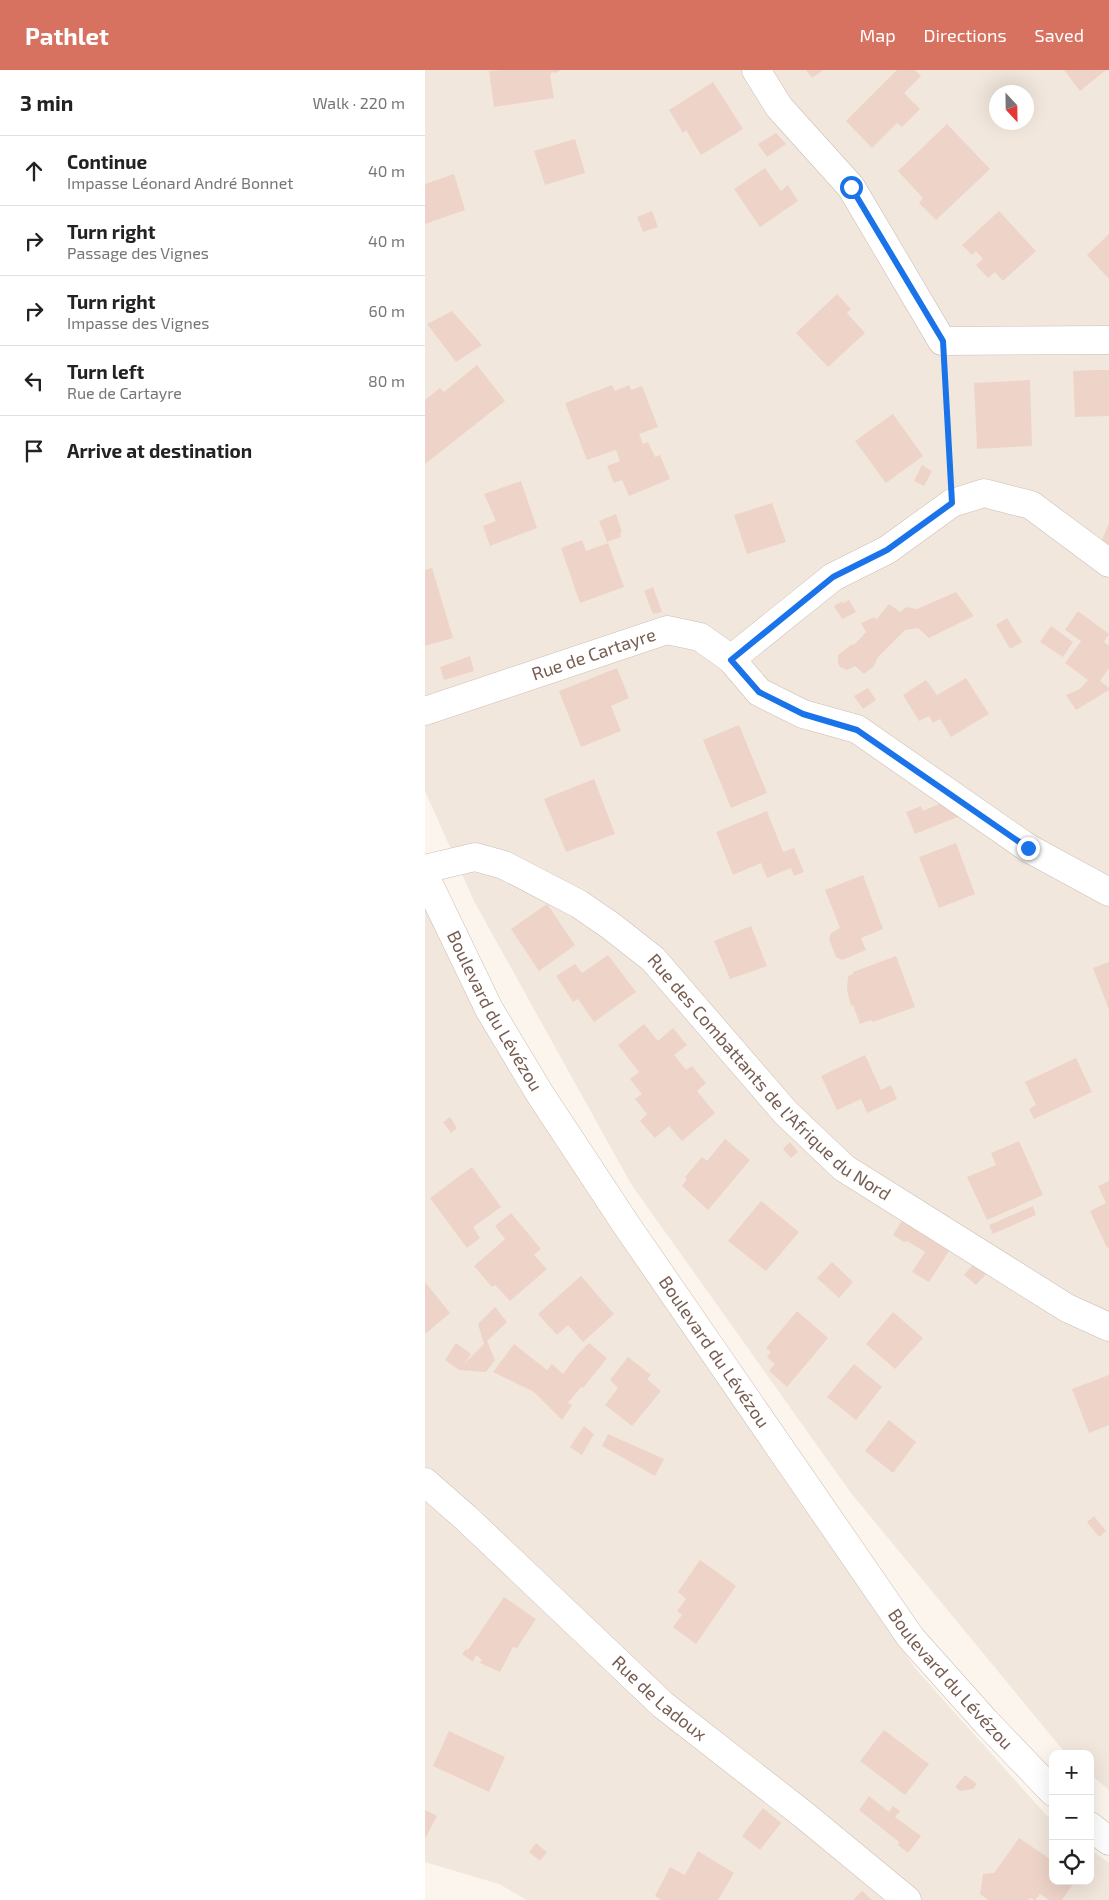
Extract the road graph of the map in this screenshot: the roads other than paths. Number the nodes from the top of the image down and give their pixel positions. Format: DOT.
graph roads {
  1 [pos="756,70"];
  2 [pos="1109,340"];
  3 [pos="1109,563"];
  4 [pos="731,660"];
  5 [pos="425,711"];
  6 [pos="425,869"];
  7 [pos="425,876"];
  8 [pos="1109,892"];
  9 [pos="1109,1327"];
  10 [pos="425,1482"];
  11 [pos="1049,1788"];
  12 [pos="1094,1829"];
  13 [pos="1109,1841"];
  14 [pos="907,1900"];
  1 -- 2 [label="street"];
  3 -- 4 [label="street"];
  4 -- 5 [label="street, Rue de Cartayre"];
  4 -- 8 [label="street, Rue de Cartayre"];
  6 -- 9 [label="street, Rue des Combattants de l'Afrique du Nord"];
  7 -- 11 [label="street, Boulevard du Lévézou"];
  10 -- 14 [label="street, Rue de Ladoux"];
  12 -- 13 [label="street"];
}
